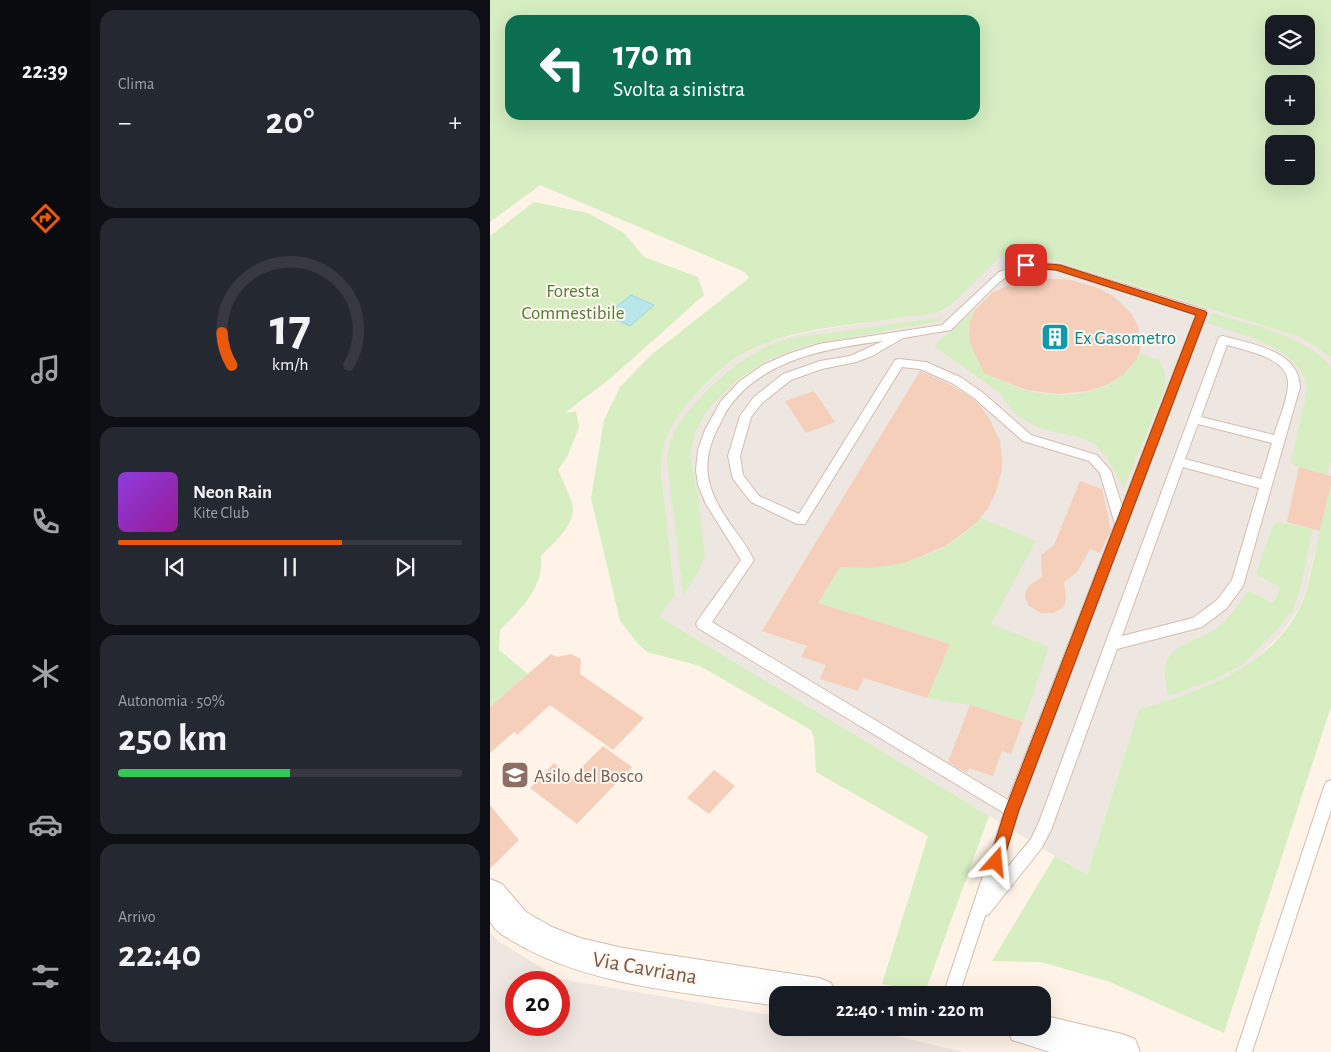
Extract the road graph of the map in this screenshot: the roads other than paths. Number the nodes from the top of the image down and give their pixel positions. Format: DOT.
graph roads {
  1 [pos="902,334"];
  2 [pos="1194,419"];
  3 [pos="1278,440"];
  4 [pos="1179,462"];
  5 [pos="1266,485"];
  6 [pos="1121,524"];
  7 [pos="1113,644"];
  8 [pos="1331,787"];
  9 [pos="1012,810"];
  10 [pos="490,895"];
  11 [pos="978,915"];
  12 [pos="955,986"];
  13 [pos="769,987"];
  14 [pos="1051,1035"];
  15 [pos="1122,1052"];
  16 [pos="1244,1052"];
  1 -- 6 [label="lane"];
  1 -- 6 [label="lane"];
  1 -- 9 [label="lane"];
  2 -- 3 [label="lane"];
  2 -- 3 [label="lane"];
  2 -- 4 [label="lane"];
  3 -- 5 [label="lane"];
  4 -- 5 [label="lane"];
  4 -- 7 [label="lane"];
  5 -- 7 [label="lane"];
  6 -- 9 [label="lane"];
  7 -- 11 [label="lane"];
  8 -- 16 [label="lane"];
  9 -- 11 [label="lane"];
  10 -- 13 [label="street, Via Cavriana"];
  11 -- 12 [label="lane"];
  14 -- 15 [label="street"];
}
